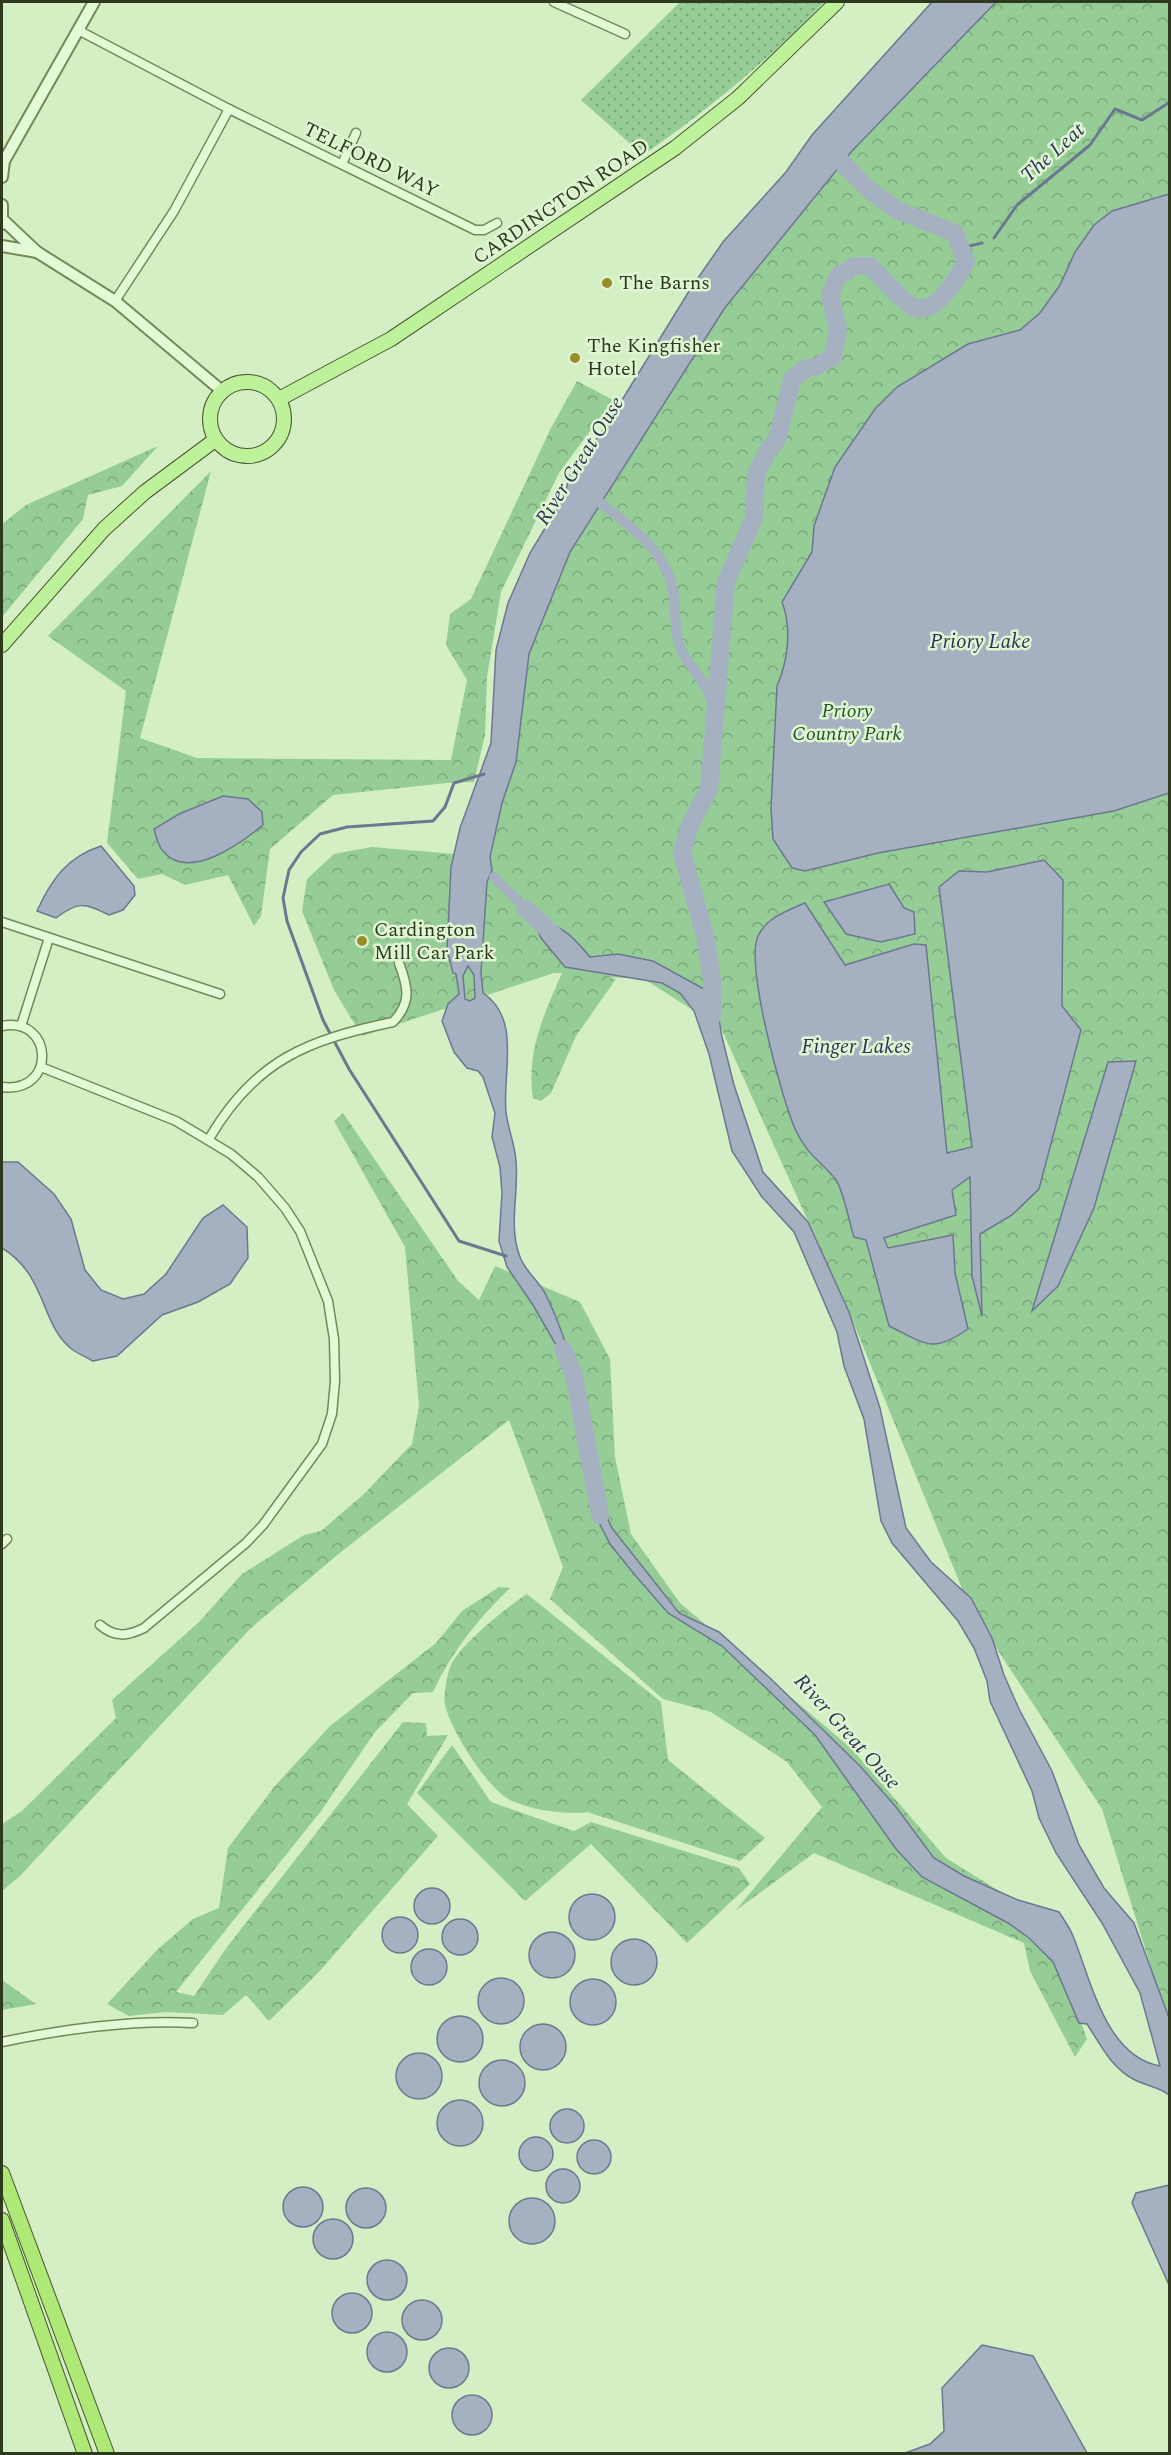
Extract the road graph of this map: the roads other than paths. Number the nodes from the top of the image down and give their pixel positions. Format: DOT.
graph roads {
  1 [pos="94,2"];
  2 [pos="554,2"];
  3 [pos="837,2"];
  4 [pos="78,30"];
  5 [pos="625,34"];
  6 [pos="229,109"];
  7 [pos="356,133"];
  8 [pos="3,162"];
  9 [pos="342,164"];
  10 [pos="2,177"];
  11 [pos="2,205"];
  12 [pos="2,222"];
  13 [pos="498,223"];
  14 [pos="2,246"];
  15 [pos="37,252"];
  16 [pos="115,300"];
  17 [pos="222,391"];
  18 [pos="279,399"];
  19 [pos="215,440"];
  20 [pos="2,645"];
  21 [pos="2,922"];
  22 [pos="49,938"];
  23 [pos="399,963"];
  24 [pos="220,994"];
  25 [pos="2,1026"];
  26 [pos="21,1026"];
  27 [pos="41,1067"];
  28 [pos="2,1087"];
  29 [pos="209,1138"];
  30 [pos="100,1625"];
  31 [pos="194,2023"];
  32 [pos="2,2042"];
  33 [pos="2,2173"];
  34 [pos="2,2220"];
  35 [pos="85,2454"];
  36 [pos="107,2454"];
  1 -- 4 [label="street"];
  2 -- 5 [label="street"];
  3 -- 18 [label="main road, CARDINGTON ROAD"];
  4 -- 6 [label="street, TELFORD WAY"];
  4 -- 8 [label="street"];
  6 -- 9 [label="street, TELFORD WAY"];
  6 -- 16 [label="street"];
  7 -- 9 [label="street"];
  8 -- 10 [label="street"];
  9 -- 13 [label="street, TELFORD WAY"];
  11 -- 12 [label="street"];
  12 -- 15 [label="street"];
  14 -- 15 [label="street"];
  15 -- 16 [label="street"];
  16 -- 17 [label="street"];
  17 -- 18 [label="main road"];
  17 -- 19 [label="main road"];
  18 -- 19 [label="main road"];
  19 -- 20 [label="main road"];
  21 -- 22 [label="street"];
  22 -- 24 [label="street"];
  22 -- 26 [label="street"];
  23 -- 29 [label="street"];
  25 -- 26 [label="street"];
  26 -- 27 [label="street"];
  27 -- 28 [label="street"];
  27 -- 29 [label="street"];
  29 -- 30 [label="street"];
  31 -- 32 [label="street"];
  33 -- 36 [label="highway"];
  34 -- 35 [label="highway"];
}
